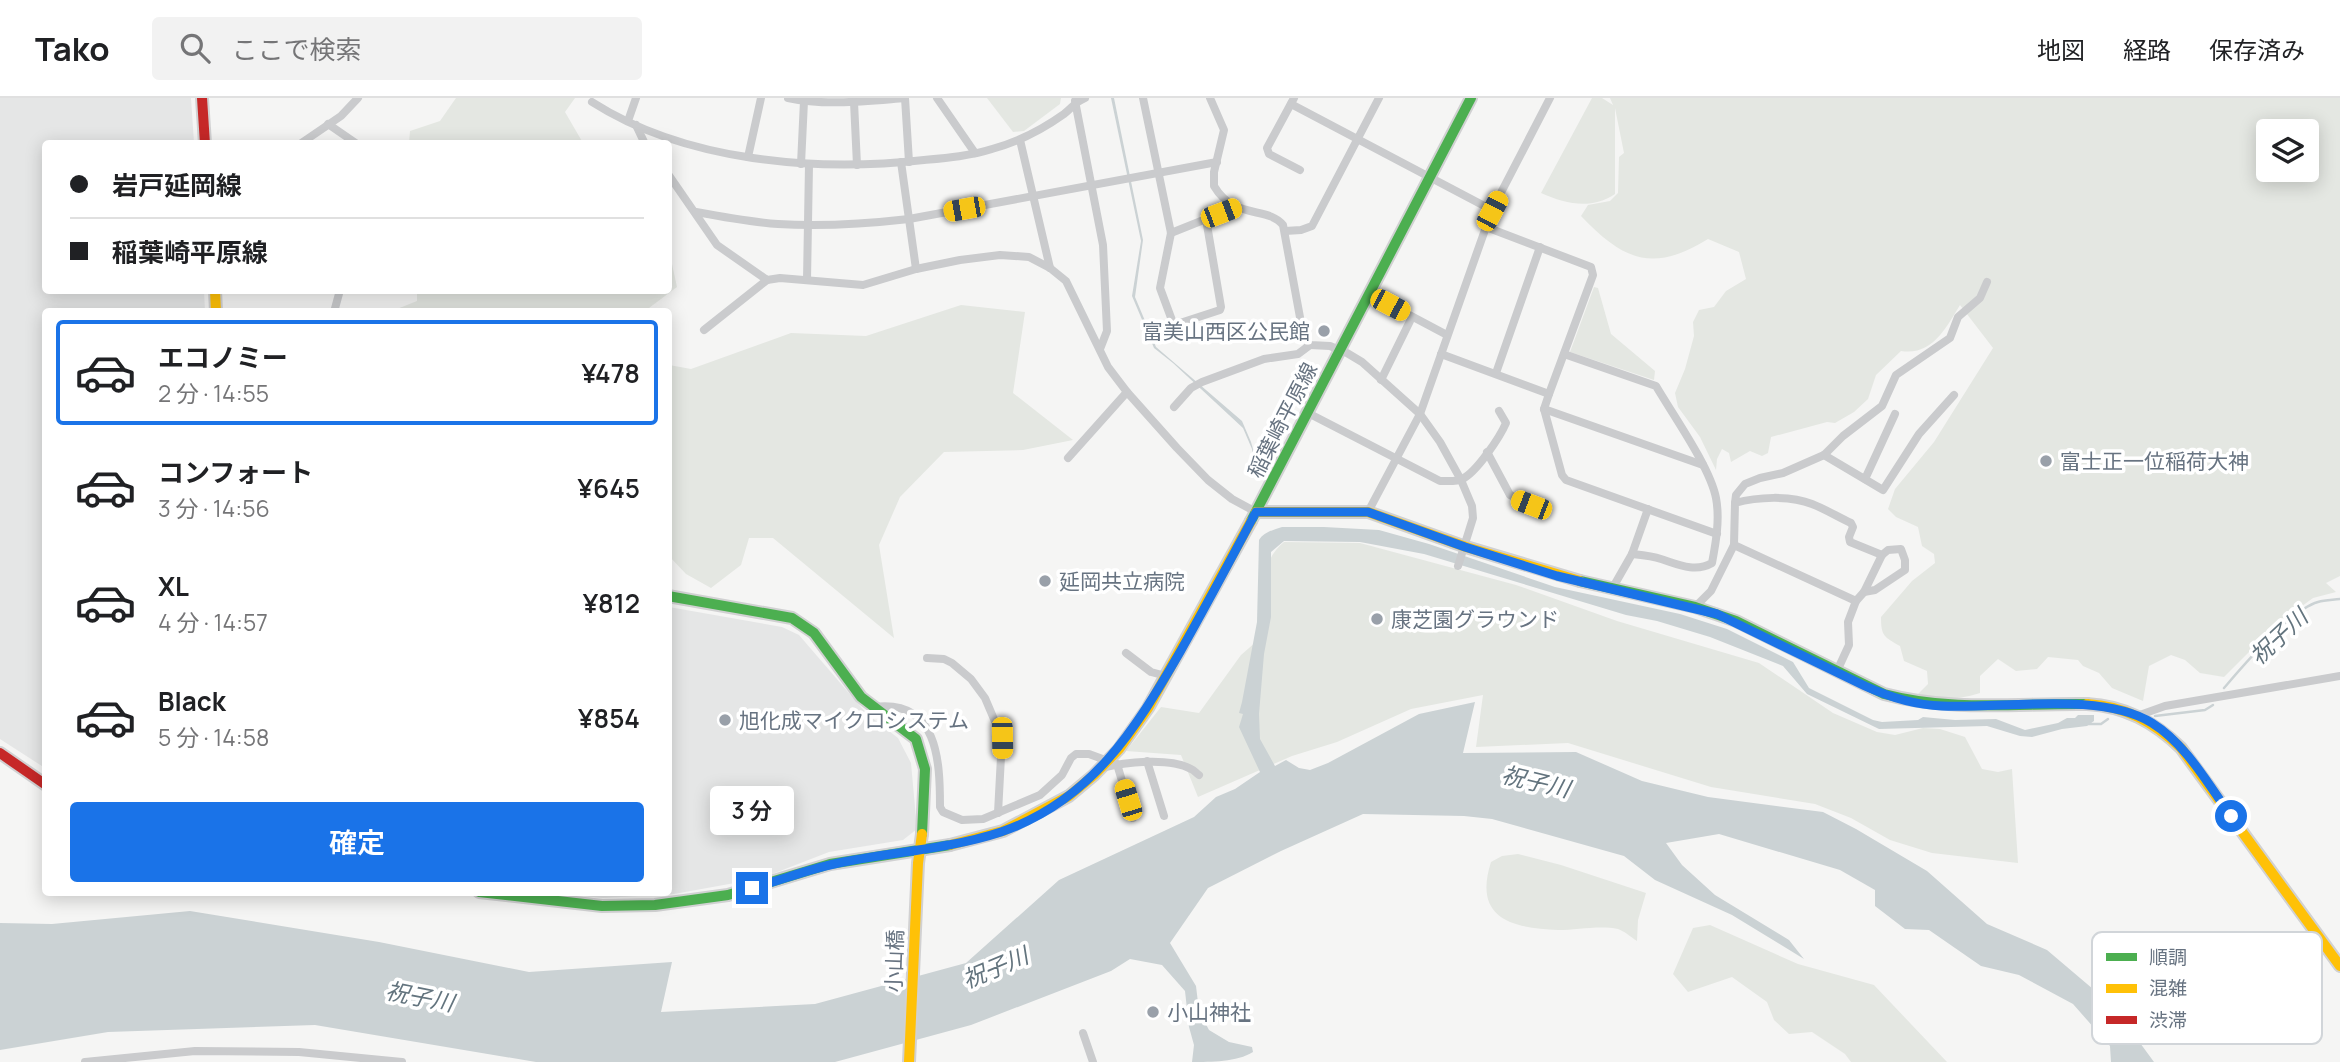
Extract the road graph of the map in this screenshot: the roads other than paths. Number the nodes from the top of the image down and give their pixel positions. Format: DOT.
graph roads {
  1 [pos="202,98"];
  2 [pos="358,98"];
  3 [pos="636,98"];
  4 [pos="761,98"];
  5 [pos="788,98"];
  6 [pos="905,98"];
  7 [pos="937,98"];
  8 [pos="1143,98"];
  9 [pos="1210,98"];
  10 [pos="1378,98"];
  11 [pos="1471,98"];
  12 [pos="1550,98"];
  13 [pos="1078,99"];
  14 [pos="804,101"];
  15 [pos="1293,101"];
  16 [pos="592,102"];
  17 [pos="854,102"];
  18 [pos="632,123"];
  19 [pos="328,124"];
  20 [pos="1357,139"];
  21 [pos="205,140"];
  22 [pos="306,140"];
  23 [pos="351,140"];
  24 [pos="643,140"];
  25 [pos="1020,140"];
  26 [pos="975,153"];
  27 [pos="748,157"];
  28 [pos="905,162"];
  29 [pos="1217,162"];
  30 [pos="805,164"];
  31 [pos="857,165"];
  32 [pos="1300,170"];
  33 [pos="1160,174"];
  34 [pos="1429,177"];
  35 [pos="672,180"];
  36 [pos="1091,186"];
  37 [pos="1034,197"];
  38 [pos="1236,207"];
  39 [pos="1492,211"];
  40 [pos="696,212"];
  41 [pos="909,219"];
  42 [pos="1206,219"];
  43 [pos="808,225"];
  44 [pos="1486,228"];
  45 [pos="1285,231"];
  46 [pos="1171,233"];
  47 [pos="1539,247"];
  48 [pos="1050,268"];
  49 [pos="916,270"];
  50 [pos="767,280"];
  51 [pos="807,280"];
  52 [pos="1987,282"];
  53 [pos="1368,293"];
  54 [pos="1412,317"];
  55 [pos="704,330"];
  56 [pos="1447,335"];
  57 [pos="1310,345"];
  58 [pos="1100,349"];
  59 [pos="1339,350"];
  60 [pos="1441,354"];
  61 [pos="1564,354"];
  62 [pos="1496,373"];
  63 [pos="1381,380"];
  64 [pos="1127,391"];
  65 [pos="1549,394"];
  66 [pos="1954,395"];
  67 [pos="1174,407"];
  68 [pos="1544,409"];
  69 [pos="1499,411"];
  70 [pos="1308,413"];
  71 [pos="1420,414"];
  72 [pos="1895,414"];
  73 [pos="1487,452"];
  74 [pos="1824,454"];
  75 [pos="1068,458"];
  76 [pos="1396,459"];
  77 [pos="1703,466"];
  78 [pos="1461,480"];
  79 [pos="1865,480"];
  80 [pos="1735,503"];
  81 [pos="1648,509"];
  82 [pos="1547,511"];
  83 [pos="1256,512"];
  84 [pos="1368,512"];
  85 [pos="1717,534"];
  86 [pos="1734,545"];
  87 [pos="1465,547"];
  88 [pos="1632,554"];
  89 [pos="1882,555"];
  90 [pos="1458,566"];
  91 [pos="1612,589"];
  92 [pos="1864,592"];
  93 [pos="672,597"];
  94 [pos="1856,601"];
  95 [pos="1695,607"];
  96 [pos="1126,653"];
  97 [pos="926,658"];
  98 [pos="1837,671"];
  99 [pos="1166,676"];
  100 [pos="2340,676"];
  101 [pos="874,707"];
  102 [pos="2137,716"];
  103 [pos="0,753"];
  104 [pos="1147,761"];
  105 [pos="1108,764"];
  106 [pos="925,769"];
  107 [pos="940,769"];
  108 [pos="1199,775"];
  109 [pos="42,782"];
  110 [pos="998,813"];
  111 [pos="1164,816"];
  112 [pos="1133,818"];
  113 [pos="920,850"];
  114 [pos="514,896"];
  115 [pos="2315,932"];
  116 [pos="2322,941"];
  117 [pos="2340,966"];
  118 [pos="1083,1033"];
  119 [pos="299,1052"];
  120 [pos="85,1062"];
  121 [pos="299,1062"];
  122 [pos="402,1062"];
  123 [pos="909,1062"];
  124 [pos="1093,1062"];
  1 -- 21 [label="main road"];
  2 -- 19 [label="street"];
  3 -- 18 [label="street"];
  4 -- 27 [label="street"];
  5 -- 14 [label="street"];
  6 -- 17 [label="street"];
  6 -- 28 [label="street"];
  7 -- 26 [label="street"];
  8 -- 33 [label="street"];
  9 -- 29 [label="street"];
  10 -- 20 [label="street"];
  11 -- 34 [label="main road, 稲葉崎平原線"];
  12 -- 39 [label="street"];
  13 -- 25 [label="street"];
  13 -- 36 [label="street"];
  14 -- 17 [label="street"];
  14 -- 30 [label="street"];
  15 -- 20 [label="street"];
  15 -- 32 [label="street"];
  16 -- 18 [label="street"];
  17 -- 31 [label="street"];
  18 -- 24 [label="street"];
  18 -- 27 [label="street"];
  19 -- 22 [label="street"];
  19 -- 23 [label="street"];
  20 -- 34 [label="street"];
  20 -- 45 [label="street"];
  25 -- 26 [label="street"];
  25 -- 37 [label="street"];
  26 -- 28 [label="street"];
  27 -- 30 [label="street"];
  28 -- 31 [label="street"];
  28 -- 41 [label="street"];
  29 -- 33 [label="street"];
  29 -- 38 [label="street"];
  30 -- 31 [label="street"];
  30 -- 43 [label="street"];
  33 -- 36 [label="street"];
  33 -- 46 [label="street"];
  34 -- 39 [label="street"];
  34 -- 53 [label="main road, 稲葉崎平原線"];
  35 -- 40 [label="street"];
  36 -- 37 [label="street"];
  36 -- 58 [label="street"];
  37 -- 41 [label="street"];
  37 -- 48 [label="street"];
  38 -- 42 [label="street"];
  38 -- 45 [label="street"];
  39 -- 44 [label="street"];
  40 -- 43 [label="street"];
  40 -- 50 [label="street"];
  41 -- 43 [label="street"];
  41 -- 49 [label="street"];
  42 -- 46 [label="street"];
  42 -- 46 [label="street"];
  43 -- 51 [label="street"];
  44 -- 47 [label="street"];
  44 -- 56 [label="street"];
  45 -- 57 [label="street"];
  47 -- 61 [label="street"];
  47 -- 62 [label="street"];
  48 -- 49 [label="street"];
  48 -- 58 [label="street"];
  49 -- 51 [label="street"];
  50 -- 51 [label="street"];
  50 -- 55 [label="street"];
  52 -- 74 [label="street"];
  53 -- 54 [label="street"];
  53 -- 59 [label="main road, 稲葉崎平原線"];
  54 -- 56 [label="street"];
  54 -- 63 [label="street"];
  56 -- 60 [label="street"];
  57 -- 59 [label="street"];
  57 -- 67 [label="street"];
  58 -- 64 [label="street"];
  59 -- 63 [label="street"];
  59 -- 70 [label="main road, 稲葉崎平原線"];
  60 -- 62 [label="street"];
  60 -- 71 [label="street"];
  61 -- 65 [label="street"];
  61 -- 77 [label="street"];
  62 -- 65 [label="street"];
  63 -- 71 [label="street"];
  64 -- 75 [label="street"];
  64 -- 83 [label="street"];
  65 -- 68 [label="street"];
  66 -- 79 [label="street"];
  68 -- 77 [label="street"];
  68 -- 81 [label="street"];
  69 -- 73 [label="street"];
  70 -- 76 [label="street"];
  70 -- 83 [label="main road, 稲葉崎平原線"];
  71 -- 76 [label="street"];
  71 -- 78 [label="street"];
  72 -- 79 [label="street"];
  73 -- 78 [label="street"];
  73 -- 82 [label="street"];
  74 -- 79 [label="street"];
  74 -- 80 [label="street"];
  76 -- 78 [label="street"];
  76 -- 84 [label="street"];
  77 -- 85 [label="street"];
  78 -- 87 [label="street"];
  80 -- 86 [label="street"];
  80 -- 89 [label="street"];
  81 -- 85 [label="street"];
  81 -- 88 [label="street"];
  83 -- 84 [label="main road"];
  83 -- 99 [label="main road, 稲葉崎平原線"];
  84 -- 87 [label="main road"];
  85 -- 88 [label="street"];
  86 -- 94 [label="street"];
  86 -- 95 [label="street"];
  87 -- 90 [label="street"];
  87 -- 91 [label="main road"];
  88 -- 91 [label="street"];
  89 -- 92 [label="street"];
  89 -- 92 [label="street"];
  91 -- 95 [label="main road"];
  92 -- 94 [label="street"];
  93 -- 101 [label="main road"];
  94 -- 98 [label="street"];
  95 -- 98 [label="main road"];
  96 -- 99 [label="street"];
  97 -- 110 [label="street"];
  98 -- 102 [label="main road"];
  99 -- 105 [label="main road, 稲葉崎平原線"];
  100 -- 102 [label="street"];
  101 -- 106 [label="main road"];
  101 -- 107 [label="street"];
  102 -- 115 [label="main road"];
  103 -- 109 [label="main road"];
  104 -- 105 [label="street"];
  104 -- 108 [label="street"];
  104 -- 111 [label="street"];
  105 -- 110 [label="street"];
  105 -- 112 [label="street"];
  105 -- 113 [label="main road, 稲葉崎平原線"];
  106 -- 107 [label="street"];
  106 -- 113 [label="main road, 小山橋"];
  107 -- 110 [label="street"];
  113 -- 114 [label="main road, 稲葉崎平原線"];
  113 -- 123 [label="main road, 小山橋"];
  116 -- 117 [label="main road"];
  118 -- 124 [label="street"];
  119 -- 120 [label="street"];
  119 -- 121 [label="street"];
  119 -- 122 [label="street"];
}
